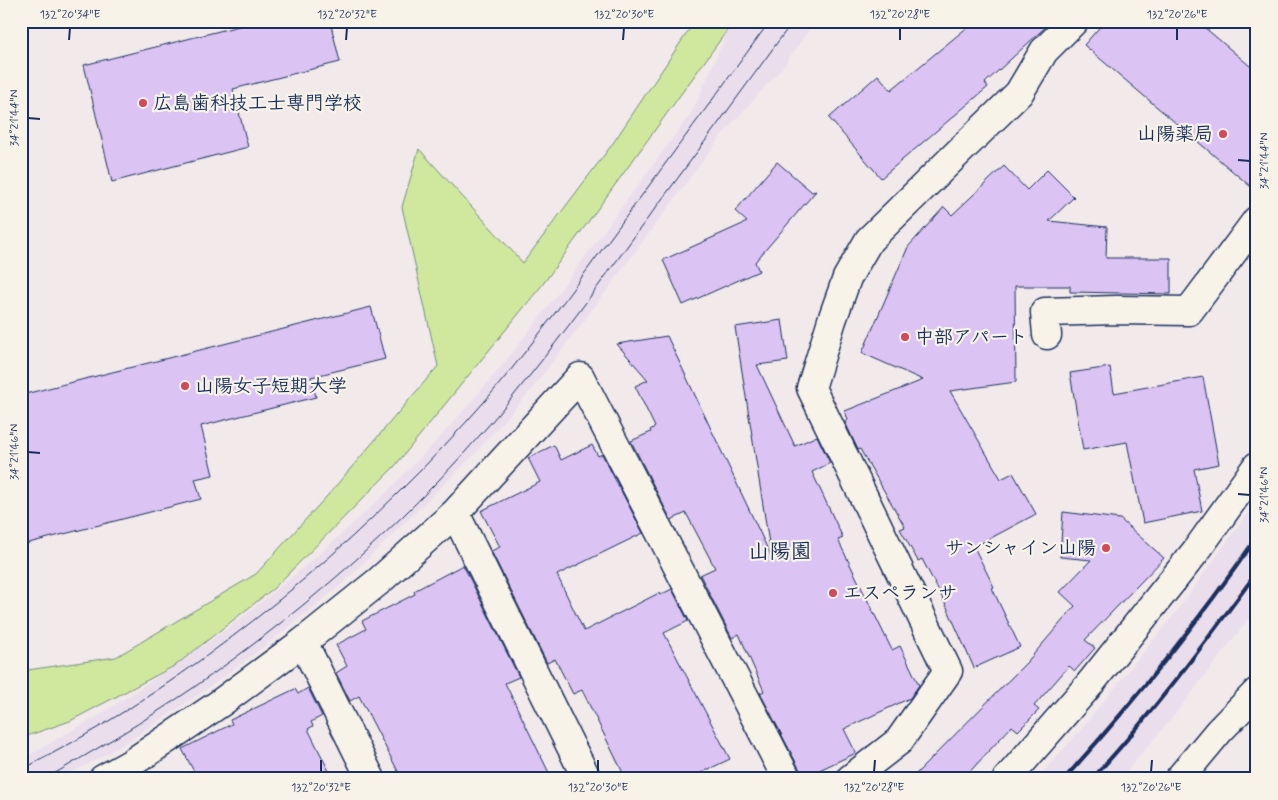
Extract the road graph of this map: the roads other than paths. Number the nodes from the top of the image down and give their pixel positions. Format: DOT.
graph roads {
  1 [pos="1074,21"];
  2 [pos="1257,220"];
  3 [pos="1047,334"];
  4 [pos="1257,466"];
  5 [pos="455,513"];
  6 [pos="303,642"];
  7 [pos="1257,692"];
  8 [pos="133,771"];
  9 [pos="103,779"];
  10 [pos="370,779"];
  11 [pos="587,779"];
  12 [pos="787,779"];
  13 [pos="850,779"];
  14 [pos="1007,779"];
  15 [pos="1179,779"];
  1 -- 13 [label="street"];
  2 -- 3 [label="street"];
  4 -- 14 [label="street"];
  5 -- 6 [label="street"];
  5 -- 11 [label="street"];
  5 -- 12 [label="street"];
  6 -- 8 [label="street"];
  6 -- 10 [label="street"];
  7 -- 15 [label="street"];
  8 -- 9 [label="street"];
}
